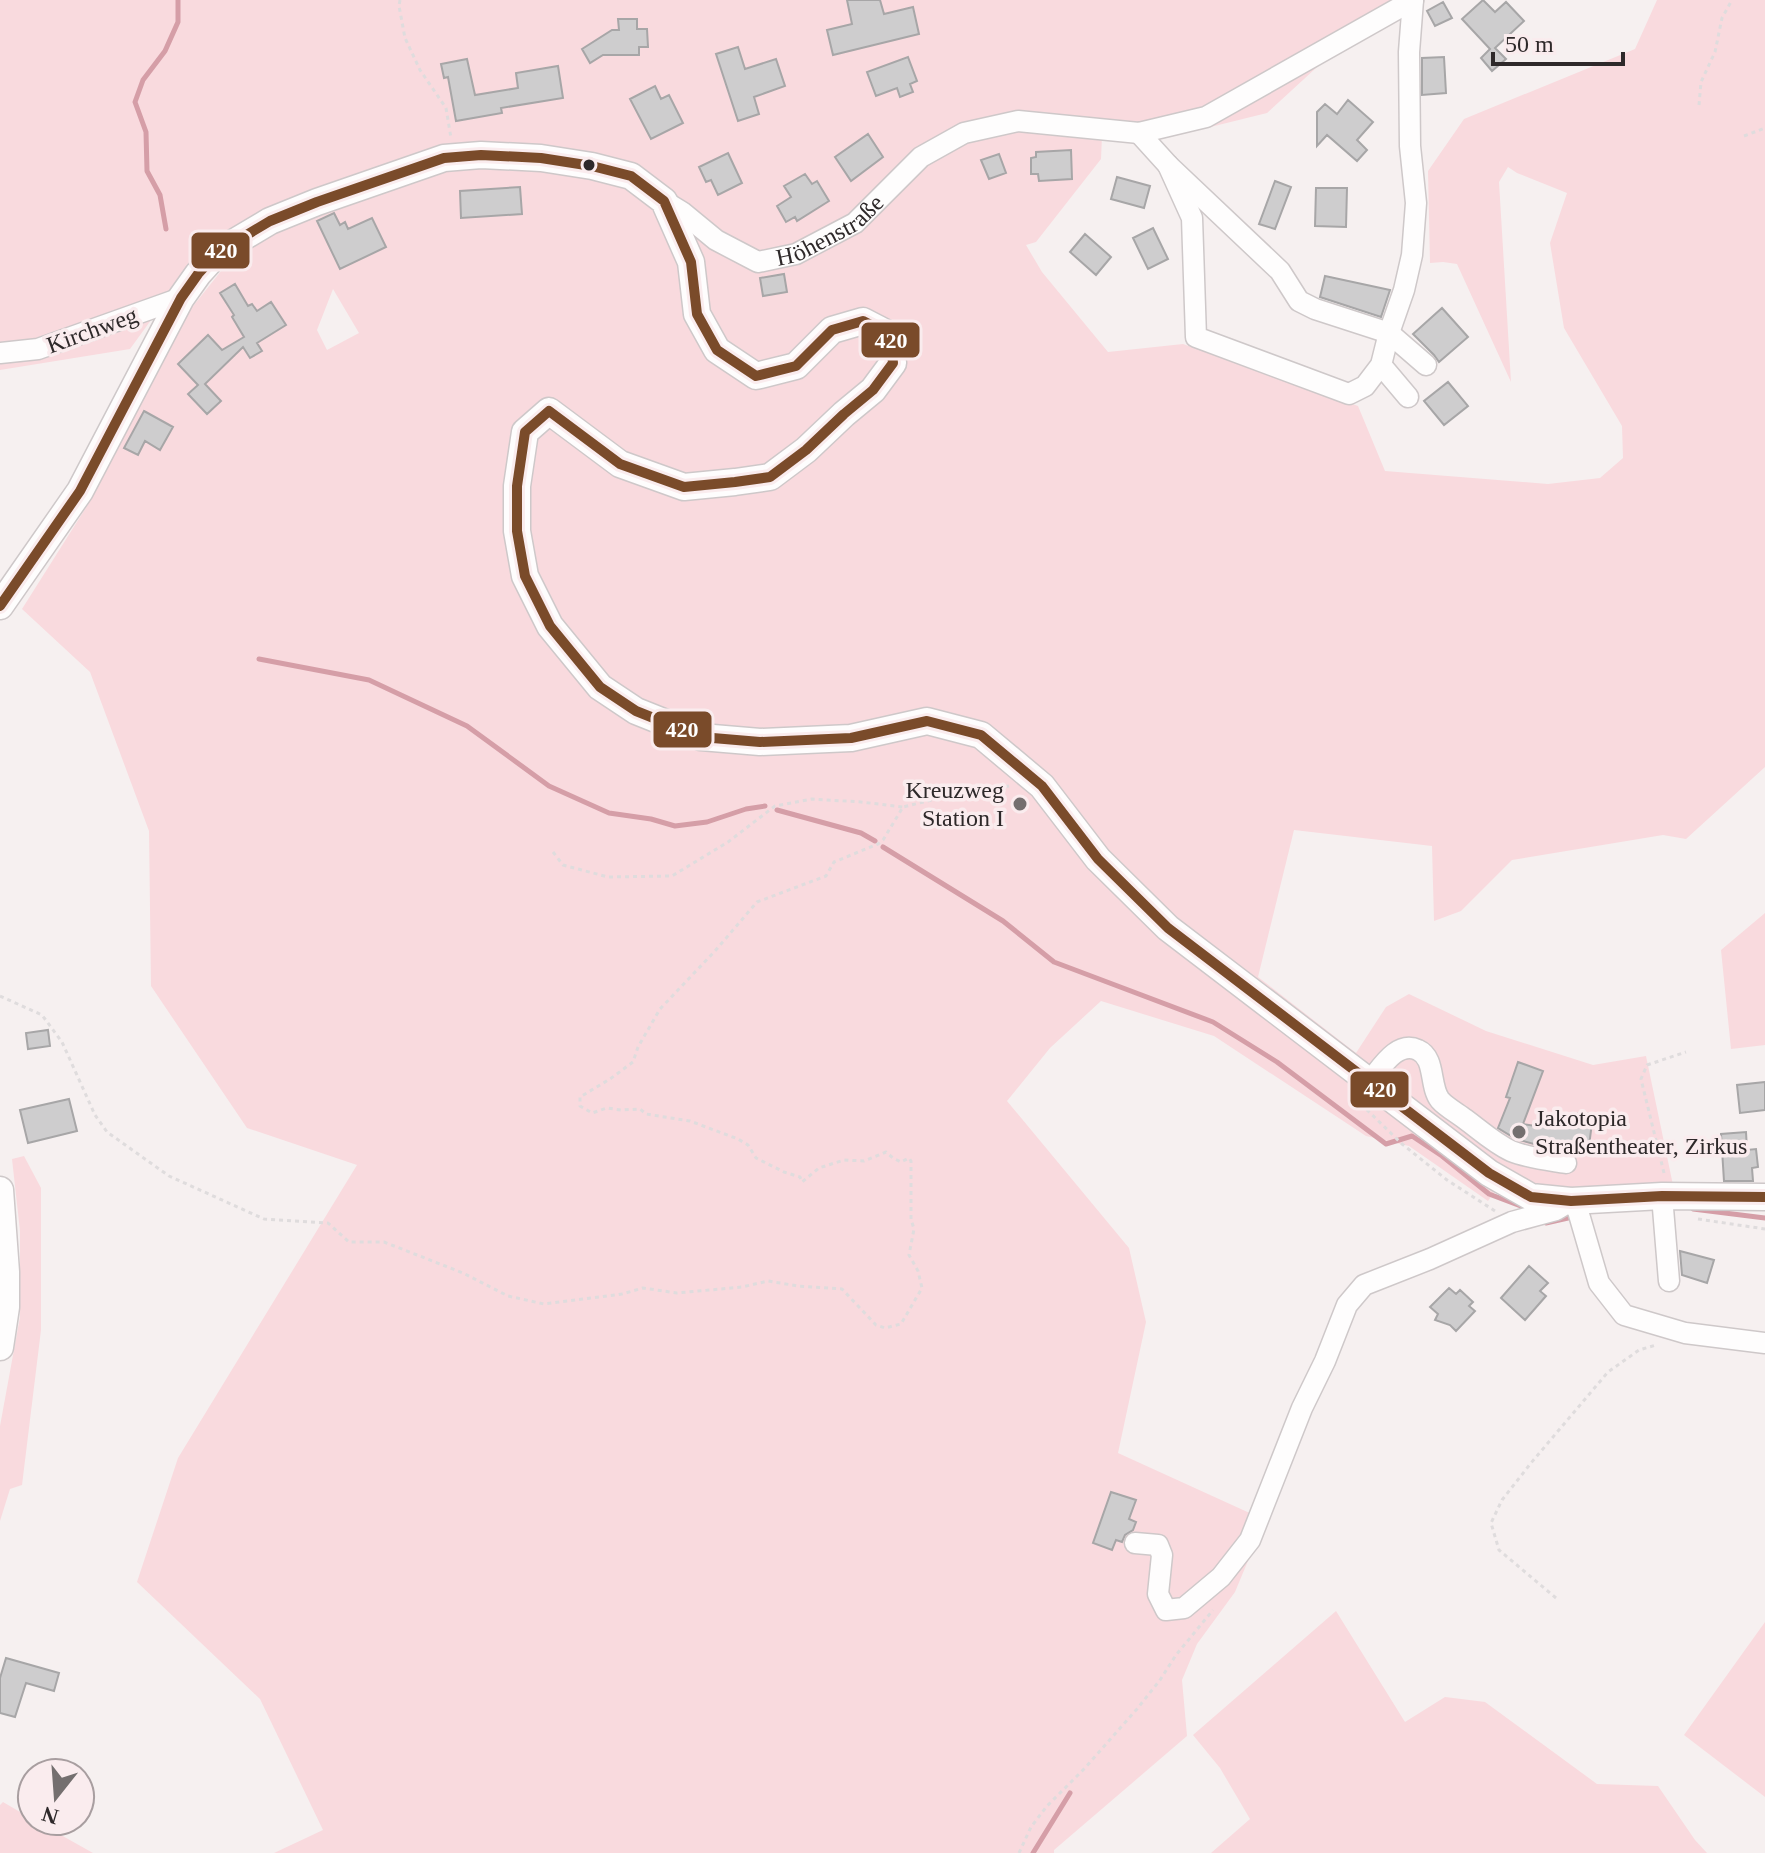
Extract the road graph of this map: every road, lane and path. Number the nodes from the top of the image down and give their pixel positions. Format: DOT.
graph roads {
  1 [pos="400,0"];
  2 [pos="1413,0"];
  3 [pos="1732,0"];
  4 [pos="1699,105"];
  5 [pos="1765,128"];
  6 [pos="1139,133"];
  7 [pos="1744,136"];
  8 [pos="453,157"];
  9 [pos="1168,165"];
  10 [pos="664,201"];
  11 [pos="181,298"];
  12 [pos="1389,333"];
  13 [pos="0,353"];
  14 [pos="1381,365"];
  15 [pos="1426,365"];
  16 [pos="1408,397"];
  17 [pos="0,606"];
  18 [pos="1018,784"];
  19 [pos="903,807"];
  20 [pos="553,852"];
  21 [pos="0,996"];
  22 [pos="1686,1052"];
  23 [pos="1370,1081"];
  24 [pos="1394,1137"];
  25 [pos="1566,1163"];
  26 [pos="0,1190"];
  27 [pos="1666,1196"];
  28 [pos="1765,1197"];
  29 [pos="1571,1201"];
  30 [pos="1512,1222"];
  31 [pos="1669,1281"];
  32 [pos="1765,1343"];
  33 [pos="1660,1344"];
  34 [pos="0,1347"];
  35 [pos="1135,1543"];
  36 [pos="1556,1598"];
  37 [pos="1219,1603"];
  38 [pos="1019,1853"];
  1 -- 8 [label="path"];
  2 -- 6 [label="street, Höhenstraße"];
  2 -- 12 [label="street"];
  3 -- 4 [label="path"];
  5 -- 7 [label="path"];
  6 -- 9 [label="street"];
  6 -- 10 [label="street, Höhenstraße"];
  8 -- 10 [label="main road, Höhenstraße"];
  8 -- 11 [label="main road, Höhenstraße"];
  9 -- 12 [label="street"];
  9 -- 14 [label="street"];
  10 -- 23 [label="main road"];
  11 -- 13 [label="street, Kirchweg"];
  11 -- 17 [label="main road, Höhenstraße"];
  12 -- 14 [label="street"];
  12 -- 15 [label="street"];
  14 -- 16 [label="street"];
  18 -- 19 [label="path"];
  19 -- 20 [label="path"];
  19 -- 21 [label="path"];
  22 -- 27 [label="path"];
  23 -- 25 [label="street"];
  23 -- 29 [label="main road"];
  24 -- 30 [label="path"];
  26 -- 34 [label="main road"];
  27 -- 28 [label="main road"];
  27 -- 29 [label="main road"];
  27 -- 31 [label="street"];
  29 -- 30 [label="street"];
  29 -- 32 [label="street"];
  30 -- 35 [label="street"];
  33 -- 36 [label="path"];
  37 -- 38 [label="path"];
}
